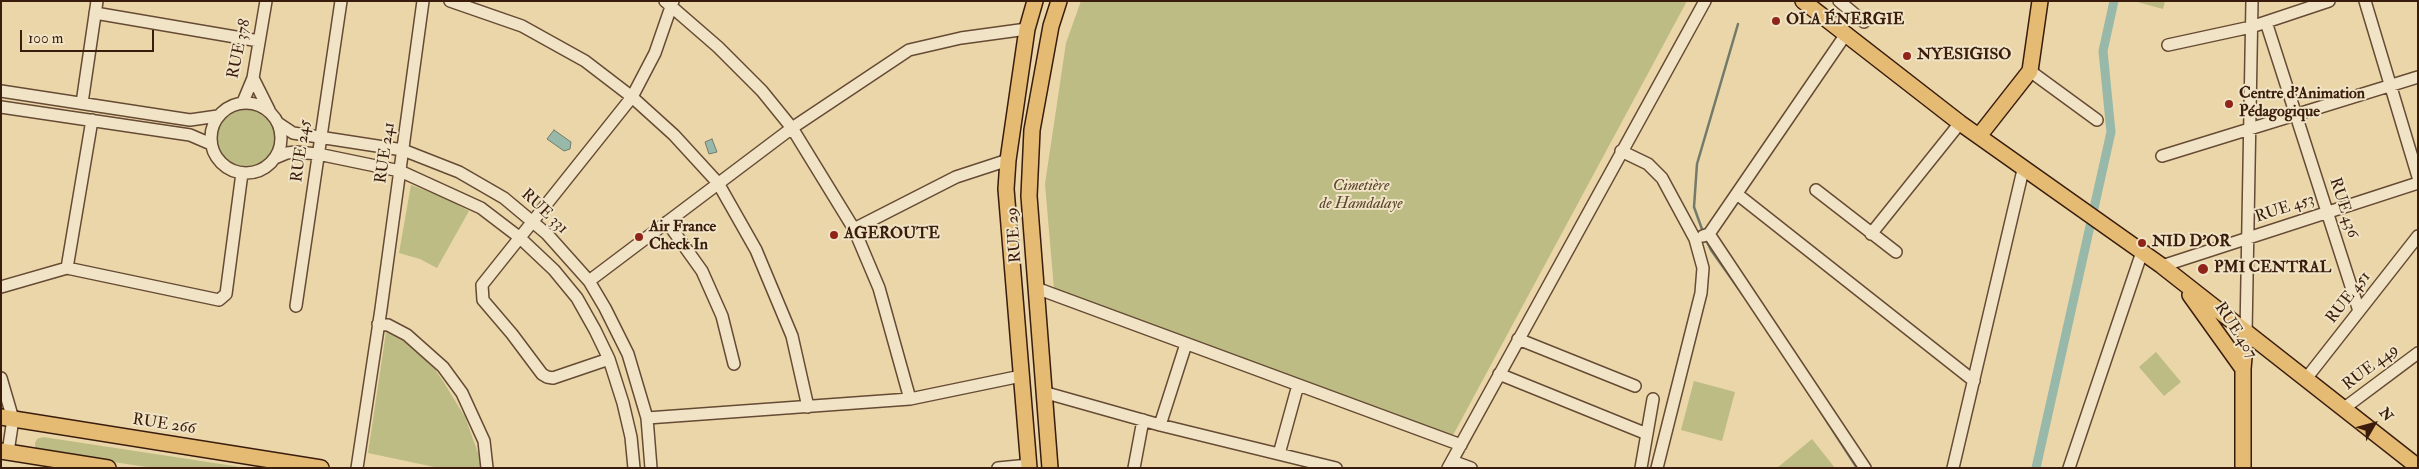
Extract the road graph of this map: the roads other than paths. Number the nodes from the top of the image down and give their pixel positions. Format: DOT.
graph roads {
  1 [pos="97,1"];
  2 [pos="266,1"];
  3 [pos="341,1"];
  4 [pos="423,1"];
  5 [pos="450,1"];
  6 [pos="1035,1"];
  7 [pos="1059,1"];
  8 [pos="1705,1"];
  9 [pos="1803,1"];
  10 [pos="1839,1"];
  11 [pos="2040,1"];
  12 [pos="2252,1"];
  13 [pos="2329,1"];
  14 [pos="2365,1"];
  15 [pos="671,3"];
  16 [pos="95,13"];
  17 [pos="1864,22"];
  18 [pos="2266,22"];
  19 [pos="2251,27"];
  20 [pos="1026,29"];
  21 [pos="1846,34"];
  22 [pos="259,41"];
  23 [pos="2168,45"];
  24 [pos="2030,71"];
  25 [pos="2418,77"];
  26 [pos="253,78"];
  27 [pos="2390,86"];
  28 [pos="1,91"];
  29 [pos="632,97"];
  30 [pos="243,102"];
  31 [pos="82,103"];
  32 [pos="1,107"];
  33 [pos="269,110"];
  34 [pos="2296,114"];
  35 [pos="218,116"];
  36 [pos="92,120"];
  37 [pos="2097,120"];
  38 [pos="278,123"];
  39 [pos="1960,123"];
  40 [pos="792,128"];
  41 [pos="2250,130"];
  42 [pos="1979,136"];
  43 [pos="321,137"];
  44 [pos="211,144"];
  45 [pos="403,150"];
  46 [pos="1621,151"];
  47 [pos="318,154"];
  48 [pos="2162,156"];
  49 [pos="275,158"];
  50 [pos="1008,160"];
  51 [pos="2023,170"];
  52 [pos="400,171"];
  53 [pos="242,173"];
  54 [pos="2418,177"];
  55 [pos="2418,183"];
  56 [pos="718,184"];
  57 [pos="1816,190"];
  58 [pos="1737,194"];
  59 [pos="2328,212"];
  60 [pos="532,222"];
  61 [pos="667,222"];
  62 [pos="854,229"];
  63 [pos="1709,234"];
  64 [pos="1871,234"];
  65 [pos="2418,236"];
  66 [pos="520,237"];
  67 [pos="2248,238"];
  68 [pos="1695,239"];
  69 [pos="1896,252"];
  70 [pos="2142,252"];
  71 [pos="2162,266"];
  72 [pos="67,268"];
  73 [pos="2179,279"];
  74 [pos="589,282"];
  75 [pos="1,287"];
  76 [pos="1036,288"];
  77 [pos="296,306"];
  78 [pos="2359,311"];
  79 [pos="378,324"];
  80 [pos="2246,333"];
  81 [pos="1518,339"];
  82 [pos="1186,344"];
  83 [pos="2418,353"];
  84 [pos="609,359"];
  85 [pos="734,364"];
  86 [pos="2243,369"];
  87 [pos="1500,374"];
  88 [pos="1021,376"];
  89 [pos="1,378"];
  90 [pos="2305,380"];
  91 [pos="1974,381"];
  92 [pos="1298,385"];
  93 [pos="1635,386"];
  94 [pos="1043,392"];
  95 [pos="910,399"];
  96 [pos="1654,399"];
  97 [pos="808,407"];
  98 [pos="2343,410"];
  99 [pos="7,418"];
  100 [pos="646,418"];
  101 [pos="1143,420"];
  102 [pos="1160,425"];
  103 [pos="1647,434"];
  104 [pos="1461,445"];
  105 [pos="5,451"];
  106 [pos="1279,454"];
  107 [pos="270,464"];
  108 [pos="1450,464"];
  109 [pos="1029,466"];
  110 [pos="2418,467"];
  111 [pos="108,468"];
  112 [pos="321,468"];
  113 [pos="356,468"];
  114 [pos="487,468"];
  115 [pos="634,468"];
  116 [pos="651,468"];
  117 [pos="998,468"];
  118 [pos="1050,468"];
  119 [pos="1134,468"];
  120 [pos="1336,468"];
  121 [pos="1471,468"];
  122 [pos="1641,468"];
  123 [pos="1657,468"];
  124 [pos="1865,468"];
  125 [pos="1954,468"];
  126 [pos="2069,468"];
  127 [pos="2242,468"];
  1 -- 16 [label="street"];
  2 -- 22 [label="street, RUE 378"];
  3 -- 43 [label="street, RUE 245"];
  4 -- 45 [label="street, RUE 241"];
  5 -- 29 [label="street"];
  6 -- 20 [label="main road"];
  7 -- 76 [label="main road, RUE 29"];
  8 -- 46 [label="street"];
  9 -- 21 [label="main road"];
  10 -- 17 [label="street"];
  11 -- 24 [label="main road"];
  12 -- 19 [label="street"];
  13 -- 18 [label="street"];
  14 -- 27 [label="street"];
  15 -- 29 [label="street"];
  15 -- 40 [label="street"];
  16 -- 22 [label="street"];
  16 -- 31 [label="street"];
  18 -- 19 [label="street"];
  18 -- 34 [label="street, RUE 436"];
  19 -- 23 [label="street"];
  19 -- 41 [label="street"];
  20 -- 40 [label="street"];
  20 -- 50 [label="main road"];
  21 -- 39 [label="main road"];
  21 -- 58 [label="street"];
  22 -- 26 [label="street, RUE 378"];
  24 -- 37 [label="street"];
  24 -- 42 [label="main road"];
  25 -- 27 [label="street"];
  26 -- 30 [label="street, RUE 378"];
  26 -- 33 [label="street"];
  27 -- 34 [label="street"];
  27 -- 54 [label="street"];
  28 -- 31 [label="street"];
  29 -- 56 [label="street"];
  29 -- 60 [label="street"];
  30 -- 33 [label="street"];
  30 -- 35 [label="street"];
  31 -- 35 [label="street"];
  32 -- 36 [label="street"];
  33 -- 38 [label="street"];
  34 -- 41 [label="street"];
  34 -- 59 [label="street, RUE 436"];
  35 -- 44 [label="street"];
  36 -- 44 [label="street"];
  36 -- 72 [label="street"];
  38 -- 43 [label="street, RUE 331"];
  38 -- 49 [label="street"];
  39 -- 42 [label="main road"];
  39 -- 64 [label="street"];
  40 -- 56 [label="street"];
  40 -- 62 [label="street"];
  41 -- 48 [label="street"];
  41 -- 67 [label="street"];
  42 -- 51 [label="main road"];
  43 -- 45 [label="street, RUE 331"];
  43 -- 47 [label="street, RUE 245"];
  44 -- 53 [label="street"];
  45 -- 52 [label="street, RUE 241"];
  45 -- 60 [label="street, RUE 331"];
  46 -- 68 [label="street"];
  46 -- 81 [label="street"];
  47 -- 49 [label="street"];
  47 -- 52 [label="street"];
  47 -- 77 [label="street, RUE 245"];
  49 -- 53 [label="street"];
  50 -- 62 [label="street"];
  50 -- 88 [label="main road"];
  51 -- 70 [label="main road"];
  51 -- 91 [label="street"];
  52 -- 66 [label="street"];
  52 -- 79 [label="street, RUE 241"];
  53 -- 72 [label="street"];
  55 -- 59 [label="street, RUE 453"];
  56 -- 61 [label="street"];
  56 -- 97 [label="street"];
  57 -- 64 [label="street"];
  58 -- 63 [label="street"];
  58 -- 91 [label="street"];
  59 -- 67 [label="street, RUE 453"];
  59 -- 78 [label="street, RUE 436"];
  60 -- 66 [label="street"];
  60 -- 74 [label="street, RUE 331"];
  61 -- 74 [label="street"];
  61 -- 85 [label="street"];
  62 -- 95 [label="street"];
  63 -- 68 [label="street"];
  63 -- 124 [label="street"];
  64 -- 69 [label="street"];
  65 -- 78 [label="street, RUE 451"];
  66 -- 84 [label="street"];
  66 -- 84 [label="street"];
  67 -- 71 [label="street, RUE 453"];
  67 -- 80 [label="street"];
  68 -- 123 [label="street"];
  70 -- 71 [label="main road"];
  70 -- 126 [label="street"];
  71 -- 73 [label="main road"];
  72 -- 75 [label="street"];
  73 -- 80 [label="main road"];
  73 -- 86 [label="main road, RUE 407"];
  74 -- 100 [label="street, RUE 331"];
  76 -- 82 [label="street"];
  76 -- 94 [label="main road, RUE 29"];
  78 -- 90 [label="street, RUE 451"];
  79 -- 113 [label="street"];
  79 -- 114 [label="street"];
  80 -- 86 [label="main road"];
  80 -- 90 [label="main road"];
  81 -- 87 [label="street"];
  81 -- 93 [label="street"];
  82 -- 92 [label="street"];
  82 -- 102 [label="street"];
  83 -- 98 [label="street, RUE 449"];
  84 -- 115 [label="street"];
  86 -- 127 [label="main road, RUE 407"];
  87 -- 103 [label="street"];
  87 -- 104 [label="street"];
  88 -- 95 [label="street"];
  88 -- 109 [label="main road"];
  89 -- 99 [label="street"];
  90 -- 98 [label="main road"];
  91 -- 125 [label="street"];
  92 -- 104 [label="street"];
  92 -- 106 [label="street"];
  94 -- 101 [label="street"];
  94 -- 118 [label="main road, RUE 29"];
  95 -- 97 [label="street"];
  96 -- 103 [label="street"];
  97 -- 100 [label="street"];
  98 -- 110 [label="main road"];
  99 -- 105 [label="street"];
  99 -- 107 [label="main road, RUE 266"];
  100 -- 116 [label="street, RUE 331"];
  101 -- 102 [label="street"];
  101 -- 119 [label="street"];
  102 -- 106 [label="street"];
  103 -- 122 [label="street"];
  104 -- 108 [label="street"];
  105 -- 111 [label="main road"];
  106 -- 120 [label="street"];
  107 -- 112 [label="main road, RUE 266"];
  108 -- 121 [label="street"];
  109 -- 117 [label="street"];
}
